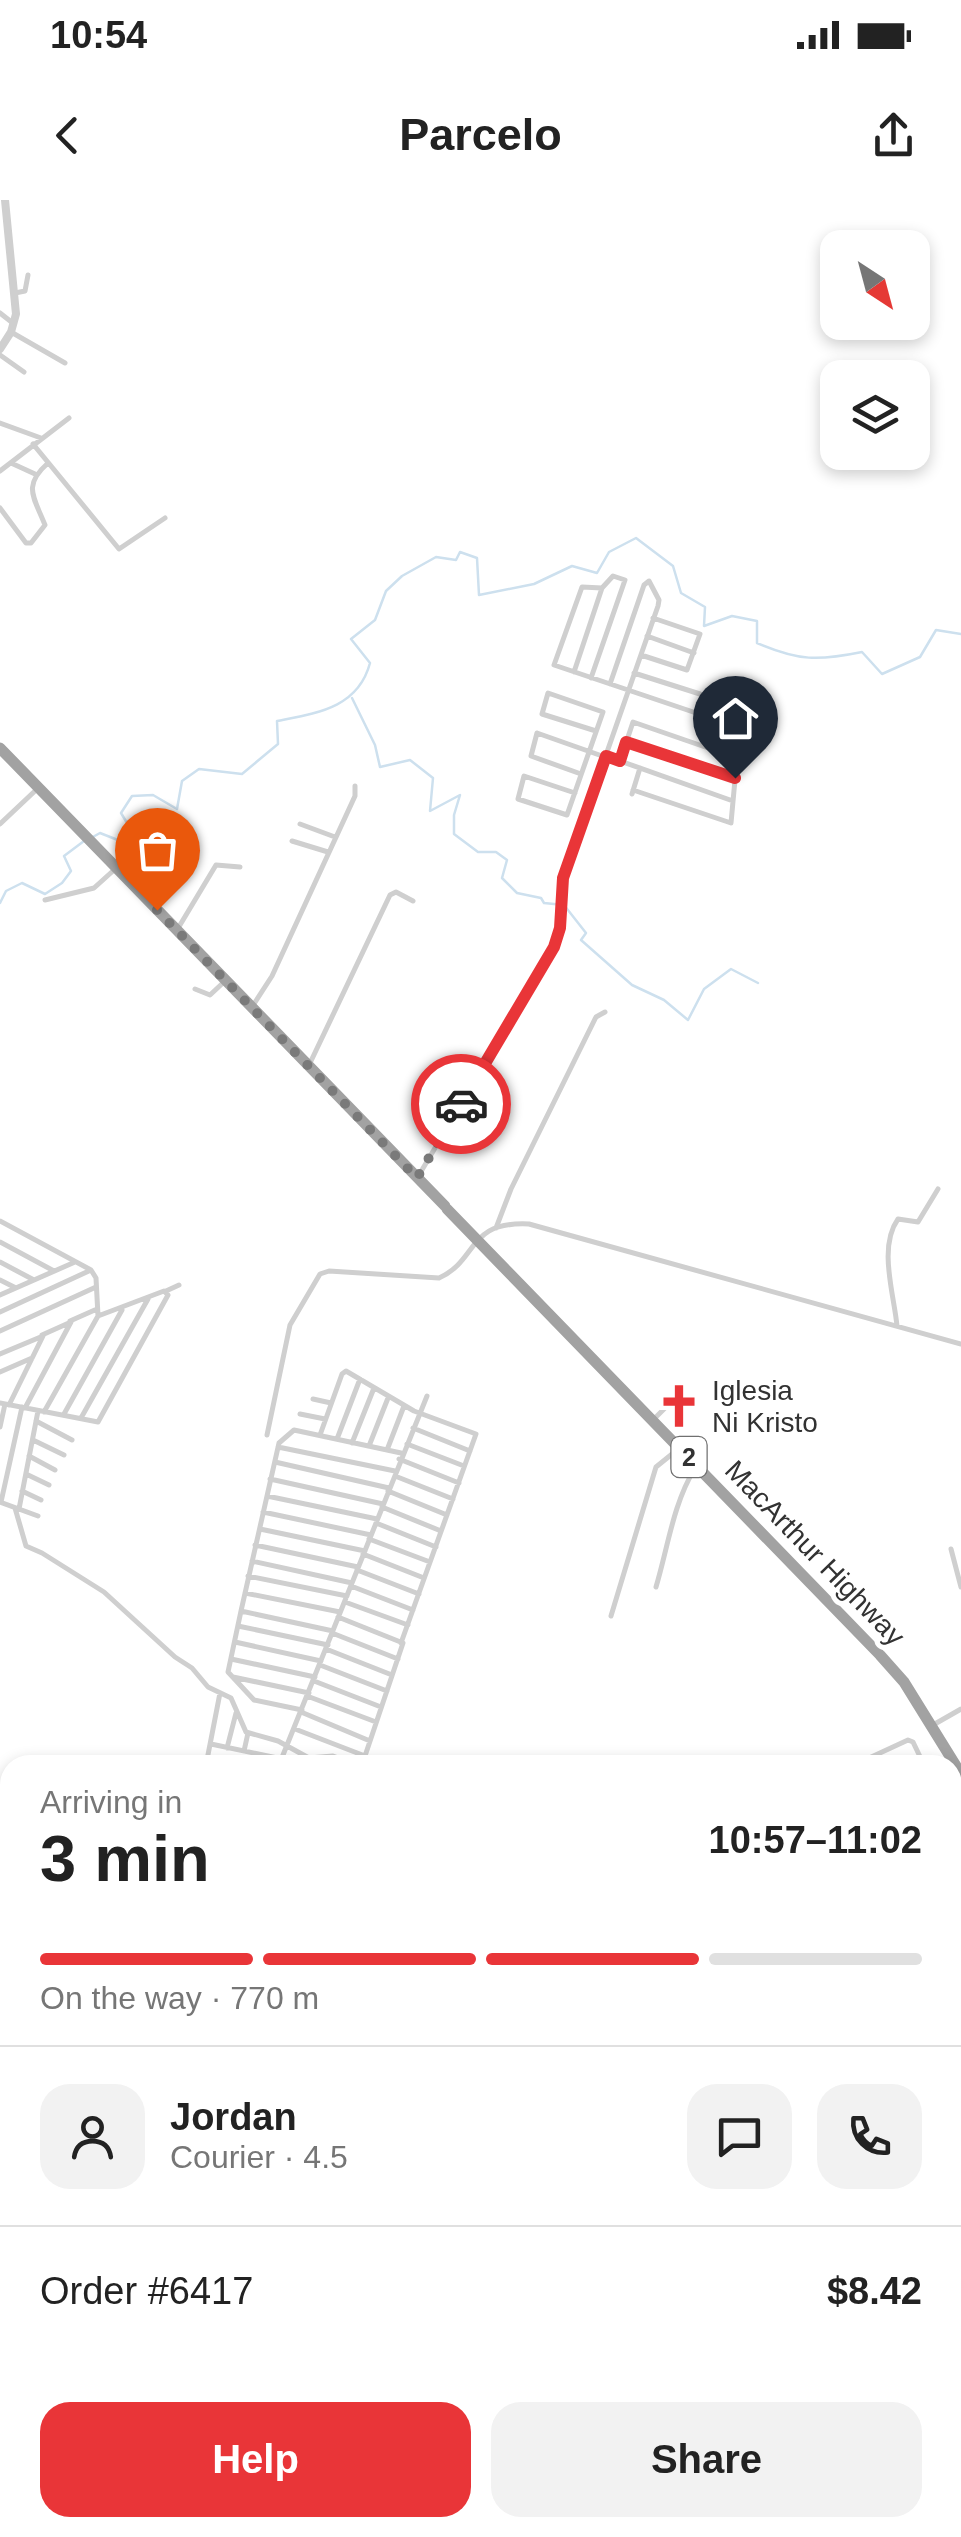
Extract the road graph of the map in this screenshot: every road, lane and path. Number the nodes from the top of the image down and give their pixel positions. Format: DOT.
graph roads {
  1 [pos="6,200"];
  2 [pos="4,220"];
  3 [pos="28,275"];
  4 [pos="15,294"];
  5 [pos="0,314"];
  6 [pos="13,328"];
  7 [pos="0,352"];
  8 [pos="65,363"];
  9 [pos="24,372"];
  10 [pos="69,418"];
  11 [pos="0,423"];
  12 [pos="41,438"];
  13 [pos="33,444"];
  14 [pos="10,462"];
  15 [pos="48,463"];
  16 [pos="0,470"];
  17 [pos="36,474"];
  18 [pos="0,508"];
  19 [pos="165,518"];
  20 [pos="602,588"];
  21 [pos="654,618"];
  22 [pos="647,636"];
  23 [pos="694,652"];
  24 [pos="640,655"];
  25 [pos="574,672"];
  26 [pos="634,673"];
  27 [pos="591,678"];
  28 [pos="610,684"];
  29 [pos="628,690"];
  30 [pos="700,694"];
  31 [pos="711,718"];
  32 [pos="596,732"];
  33 [pos="626,742"];
  34 [pos="0,748"];
  35 [pos="589,752"];
  36 [pos="606,756"];
  37 [pos="620,761"];
  38 [pos="640,768"];
  39 [pos="581,774"];
  40 [pos="735,778"];
  41 [pos="355,786"];
  42 [pos="38,788"];
  43 [pos="575,793"];
  44 [pos="733,801"];
  45 [pos="0,824"];
  46 [pos="300,824"];
  47 [pos="335,837"];
  48 [pos="292,841"];
  49 [pos="328,852"];
  50 [pos="116,868"];
  51 [pos="240,868"];
  52 [pos="45,900"];
  53 [pos="414,901"];
  54 [pos="177,930"];
  55 [pos="226,980"];
  56 [pos="196,990"];
  57 [pos="252,1007"];
  58 [pos="605,1012"];
  59 [pos="265,1020"];
  60 [pos="311,1061"];
  61 [pos="333,1090"];
  62 [pos="417,1178"];
  63 [pos="938,1189"];
  64 [pos="0,1221"];
  65 [pos="496,1228"];
  66 [pos="476,1239"];
  67 [pos="0,1242"];
  68 [pos="0,1262"];
  69 [pos="76,1262"];
  70 [pos="91,1270"];
  71 [pos="54,1272"];
  72 [pos="0,1280"];
  73 [pos="34,1280"];
  74 [pos="178,1285"];
  75 [pos="96,1287"];
  76 [pos="16,1288"];
  77 [pos="166,1291"];
  78 [pos="0,1295"];
  79 [pos="148,1298"];
  80 [pos="124,1307"];
  81 [pos="0,1312"];
  82 [pos="97,1312"];
  83 [pos="70,1320"];
  84 [pos="896,1326"];
  85 [pos="0,1332"];
  86 [pos="42,1335"];
  87 [pos="961,1344"];
  88 [pos="0,1354"];
  89 [pos="34,1356"];
  90 [pos="0,1372"];
  91 [pos="360,1379"];
  92 [pos="374,1388"];
  93 [pos="681,1392"];
  94 [pos="427,1396"];
  95 [pos="388,1397"];
  96 [pos="313,1399"];
  97 [pos="331,1403"];
  98 [pos="5,1404"];
  99 [pos="404,1406"];
  100 [pos="23,1408"];
  101 [pos="41,1412"];
  102 [pos="300,1414"];
  103 [pos="419,1414"];
  104 [pos="63,1415"];
  105 [pos="81,1418"];
  106 [pos="325,1419"];
  107 [pos="652,1420"];
  108 [pos="36,1421"];
  109 [pos="0,1428"];
  110 [pos="412,1428"];
  111 [pos="267,1435"];
  112 [pos="320,1436"];
  113 [pos="337,1439"];
  114 [pos="33,1440"];
  115 [pos="72,1440"];
  116 [pos="352,1442"];
  117 [pos="406,1444"];
  118 [pos="369,1446"];
  119 [pos="278,1447"];
  120 [pos="680,1448"];
  121 [pos="387,1450"];
  122 [pos="470,1450"];
  123 [pos="64,1455"];
  124 [pos="29,1456"];
  125 [pos="400,1456"];
  126 [pos="274,1462"];
  127 [pos="697,1465"];
  128 [pos="464,1466"];
  129 [pos="56,1470"];
  130 [pos="395,1473"];
  131 [pos="26,1474"];
  132 [pos="270,1478"];
  133 [pos="459,1483"];
  134 [pos="49,1485"];
  135 [pos="389,1490"];
  136 [pos="22,1491"];
  137 [pos="266,1496"];
  138 [pos="453,1498"];
  139 [pos="40,1500"];
  140 [pos="0,1502"];
  141 [pos="382,1506"];
  142 [pos="17,1509"];
  143 [pos="262,1512"];
  144 [pos="447,1515"];
  145 [pos="38,1516"];
  146 [pos="376,1521"];
  147 [pos="259,1528"];
  148 [pos="442,1531"];
  149 [pos="370,1537"];
  150 [pos="255,1545"];
  151 [pos="436,1547"];
  152 [pos="951,1549"];
  153 [pos="364,1552"];
  154 [pos="252,1561"];
  155 [pos="430,1562"];
  156 [pos="358,1569"];
  157 [pos="248,1576"];
  158 [pos="424,1578"];
  159 [pos="351,1584"];
  160 [pos="961,1587"];
  161 [pos="656,1588"];
  162 [pos="245,1592"];
  163 [pos="419,1594"];
  164 [pos="346,1599"];
  165 [pos="413,1610"];
  166 [pos="242,1611"];
  167 [pos="340,1615"];
  168 [pos="611,1616"];
  169 [pos="408,1625"];
  170 [pos="238,1626"];
  171 [pos="333,1632"];
  172 [pos="235,1642"];
  173 [pos="402,1642"];
  174 [pos="327,1647"];
  175 [pos="398,1658"];
  176 [pos="231,1659"];
  177 [pos="320,1663"];
  178 [pos="392,1675"];
  179 [pos="233,1677"];
  180 [pos="314,1679"];
  181 [pos="386,1690"];
  182 [pos="220,1693"];
  183 [pos="308,1694"];
  184 [pos="381,1707"];
  185 [pos="961,1709"];
  186 [pos="236,1710"];
  187 [pos="302,1711"];
  188 [pos="376,1722"];
  189 [pos="932,1725"];
  190 [pos="295,1729"];
  191 [pos="248,1732"];
  192 [pos="370,1741"];
  193 [pos="210,1744"];
  194 [pos="288,1746"];
  195 [pos="227,1748"];
  196 [pos="244,1751"];
  197 [pos="208,1755"];
  198 [pos="257,1755"];
  199 [pos="284,1755"];
  200 [pos="301,1755"];
  201 [pos="362,1755"];
  202 [pos="367,1755"];
  203 [pos="876,1755"];
  204 [pos="919,1755"];
  205 [pos="950,1755"];
  1 -- 2 [label="street"];
  2 -- 4 [label="street"];
  3 -- 4 [label="street"];
  4 -- 6 [label="street"];
  5 -- 6 [label="street"];
  6 -- 7 [label="street"];
  6 -- 8 [label="street"];
  7 -- 9 [label="street"];
  10 -- 12 [label="street"];
  11 -- 12 [label="street"];
  12 -- 13 [label="street"];
  13 -- 14 [label="street"];
  13 -- 15 [label="street"];
  14 -- 16 [label="street"];
  14 -- 17 [label="street"];
  15 -- 17 [label="street"];
  15 -- 19 [label="street"];
  17 -- 18 [label="street"];
  20 -- 25 [label="street"];
  20 -- 25 [label="street"];
  20 -- 27 [label="street"];
  21 -- 22 [label="street"];
  21 -- 23 [label="street"];
  21 -- 28 [label="street"];
  22 -- 23 [label="street"];
  22 -- 24 [label="street"];
  23 -- 24 [label="street"];
  24 -- 26 [label="street"];
  25 -- 27 [label="street"];
  26 -- 29 [label="street"];
  26 -- 30 [label="street"];
  27 -- 28 [label="street"];
  28 -- 29 [label="street"];
  29 -- 31 [label="street"];
  29 -- 36 [label="street"];
  32 -- 32 [label="street"];
  32 -- 35 [label="street"];
  33 -- 37 [label="street"];
  33 -- 40 [label="street"];
  33 -- 40 [label="street"];
  34 -- 42 [label="highway, MacArthur Highway / 2"];
  35 -- 36 [label="street"];
  35 -- 39 [label="street"];
  35 -- 39 [label="street"];
  36 -- 37 [label="street"];
  36 -- 62 [label="street"];
  37 -- 38 [label="street"];
  38 -- 44 [label="street"];
  38 -- 44 [label="street"];
  39 -- 43 [label="street"];
  40 -- 44 [label="street"];
  41 -- 47 [label="street"];
  42 -- 45 [label="street"];
  42 -- 50 [label="highway, MacArthur Highway / 2"];
  43 -- 43 [label="street"];
  46 -- 47 [label="street"];
  47 -- 49 [label="street"];
  48 -- 49 [label="street"];
  49 -- 57 [label="street"];
  50 -- 52 [label="street"];
  50 -- 54 [label="highway, MacArthur Highway / 2"];
  51 -- 54 [label="street"];
  53 -- 60 [label="street"];
  54 -- 55 [label="highway, MacArthur Highway / 2"];
  55 -- 56 [label="street"];
  55 -- 57 [label="highway, MacArthur Highway / 2"];
  57 -- 59 [label="highway, MacArthur Highway / 2"];
  58 -- 65 [label="street"];
  59 -- 60 [label="highway"];
  59 -- 61 [label="highway, MacArthur Highway / 2"];
  60 -- 61 [label="highway"];
  61 -- 62 [label="highway, MacArthur Highway / 2"];
  62 -- 66 [label="highway, MacArthur Highway / 2"];
  63 -- 84 [label="street"];
  64 -- 69 [label="street"];
  65 -- 66 [label="street"];
  65 -- 84 [label="street"];
  66 -- 107 [label="highway, MacArthur Highway / 2"];
  66 -- 111 [label="street"];
  67 -- 71 [label="street"];
  68 -- 73 [label="street"];
  69 -- 70 [label="street"];
  69 -- 71 [label="street"];
  70 -- 75 [label="street"];
  70 -- 81 [label="street"];
  71 -- 73 [label="street"];
  72 -- 76 [label="street"];
  73 -- 76 [label="street"];
  74 -- 77 [label="street"];
  75 -- 82 [label="street"];
  75 -- 85 [label="street"];
  76 -- 78 [label="street"];
  77 -- 79 [label="street"];
  77 -- 105 [label="street"];
  79 -- 80 [label="street"];
  79 -- 105 [label="street"];
  80 -- 82 [label="street"];
  80 -- 104 [label="street"];
  82 -- 83 [label="street"];
  82 -- 101 [label="street"];
  83 -- 86 [label="street"];
  83 -- 100 [label="street"];
  84 -- 87 [label="street"];
  86 -- 88 [label="street"];
  86 -- 89 [label="street"];
  89 -- 90 [label="street"];
  89 -- 98 [label="street"];
  91 -- 92 [label="street"];
  91 -- 97 [label="street"];
  91 -- 113 [label="street"];
  92 -- 95 [label="street"];
  92 -- 116 [label="street"];
  93 -- 107 [label="street"];
  94 -- 103 [label="street"];
  95 -- 99 [label="street"];
  95 -- 118 [label="street"];
  96 -- 97 [label="street"];
  97 -- 106 [label="street"];
  98 -- 100 [label="street"];
  98 -- 109 [label="street"];
  99 -- 103 [label="street"];
  99 -- 121 [label="street"];
  100 -- 101 [label="street"];
  100 -- 140 [label="street"];
  101 -- 104 [label="street"];
  101 -- 108 [label="street"];
  102 -- 106 [label="street"];
  103 -- 110 [label="street"];
  103 -- 122 [label="street"];
  104 -- 105 [label="street"];
  106 -- 112 [label="street"];
  107 -- 120 [label="highway, MacArthur Highway / 2"];
  108 -- 114 [label="street"];
  108 -- 115 [label="street"];
  110 -- 117 [label="street"];
  110 -- 122 [label="street"];
  112 -- 113 [label="street"];
  112 -- 119 [label="street"];
  113 -- 116 [label="street"];
  114 -- 123 [label="street"];
  114 -- 124 [label="street"];
  116 -- 118 [label="street"];
  117 -- 125 [label="street"];
  117 -- 128 [label="street"];
  118 -- 121 [label="street"];
  119 -- 126 [label="street"];
  119 -- 130 [label="street"];
  120 -- 127 [label="highway, MacArthur Highway / 2"];
  120 -- 168 [label="street"];
  121 -- 125 [label="street"];
  122 -- 128 [label="street"];
  124 -- 129 [label="street"];
  124 -- 131 [label="street"];
  125 -- 130 [label="street"];
  125 -- 133 [label="street"];
  126 -- 132 [label="street"];
  126 -- 135 [label="street"];
  127 -- 161 [label="street"];
  127 -- 189 [label="highway, MacArthur Highway / 2"];
  128 -- 133 [label="street"];
  130 -- 135 [label="street"];
  130 -- 138 [label="street"];
  131 -- 134 [label="street"];
  131 -- 136 [label="street"];
  132 -- 137 [label="street"];
  132 -- 141 [label="street"];
  133 -- 138 [label="street"];
  135 -- 141 [label="street"];
  135 -- 144 [label="street"];
  136 -- 139 [label="street"];
  136 -- 142 [label="street"];
  137 -- 143 [label="street"];
  137 -- 146 [label="street"];
  138 -- 144 [label="street"];
  140 -- 142 [label="street"];
  141 -- 146 [label="street"];
  141 -- 148 [label="street"];
  142 -- 145 [label="street"];
  142 -- 182 [label="street"];
  143 -- 147 [label="street"];
  143 -- 149 [label="street"];
  144 -- 148 [label="street"];
  146 -- 149 [label="street"];
  146 -- 151 [label="street"];
  147 -- 150 [label="street"];
  147 -- 153 [label="street"];
  148 -- 151 [label="street"];
  149 -- 153 [label="street"];
  149 -- 155 [label="street"];
  150 -- 154 [label="street"];
  150 -- 156 [label="street"];
  151 -- 155 [label="street"];
  152 -- 160 [label="street"];
  153 -- 156 [label="street"];
  153 -- 158 [label="street"];
  154 -- 157 [label="street"];
  154 -- 159 [label="street"];
  155 -- 158 [label="street"];
  156 -- 159 [label="street"];
  156 -- 163 [label="street"];
  157 -- 162 [label="street"];
  157 -- 164 [label="street"];
  158 -- 163 [label="street"];
  159 -- 164 [label="street"];
  159 -- 165 [label="street"];
  162 -- 166 [label="street"];
  162 -- 167 [label="street"];
  163 -- 165 [label="street"];
  164 -- 167 [label="street"];
  164 -- 169 [label="street"];
  165 -- 169 [label="street"];
  166 -- 170 [label="street"];
  166 -- 171 [label="street"];
  167 -- 171 [label="street"];
  167 -- 173 [label="street"];
  169 -- 173 [label="street"];
  170 -- 172 [label="street"];
  170 -- 174 [label="street"];
  171 -- 174 [label="street"];
  171 -- 175 [label="street"];
  172 -- 176 [label="street"];
  172 -- 177 [label="street"];
  173 -- 175 [label="street"];
  174 -- 177 [label="street"];
  174 -- 178 [label="street"];
  175 -- 178 [label="street"];
  176 -- 179 [label="street"];
  176 -- 180 [label="street"];
  177 -- 180 [label="street"];
  177 -- 181 [label="street"];
  178 -- 181 [label="street"];
  179 -- 183 [label="street"];
  179 -- 187 [label="street"];
  180 -- 183 [label="street"];
  180 -- 184 [label="street"];
  181 -- 184 [label="street"];
  182 -- 186 [label="street"];
  182 -- 193 [label="street"];
  183 -- 187 [label="street"];
  183 -- 188 [label="street"];
  184 -- 188 [label="street"];
  185 -- 189 [label="street"];
  186 -- 191 [label="street"];
  186 -- 195 [label="street"];
  187 -- 190 [label="street"];
  187 -- 192 [label="street"];
  188 -- 192 [label="street"];
  189 -- 205 [label="highway, MacArthur Highway / 2"];
  190 -- 194 [label="street"];
  190 -- 201 [label="street"];
  191 -- 194 [label="street"];
  191 -- 196 [label="street"];
  192 -- 202 [label="street"];
  193 -- 195 [label="street"];
  193 -- 197 [label="street"];
  194 -- 199 [label="street"];
  194 -- 200 [label="street"];
  195 -- 196 [label="street"];
  196 -- 198 [label="street"];
  203 -- 204 [label="street"];
}
